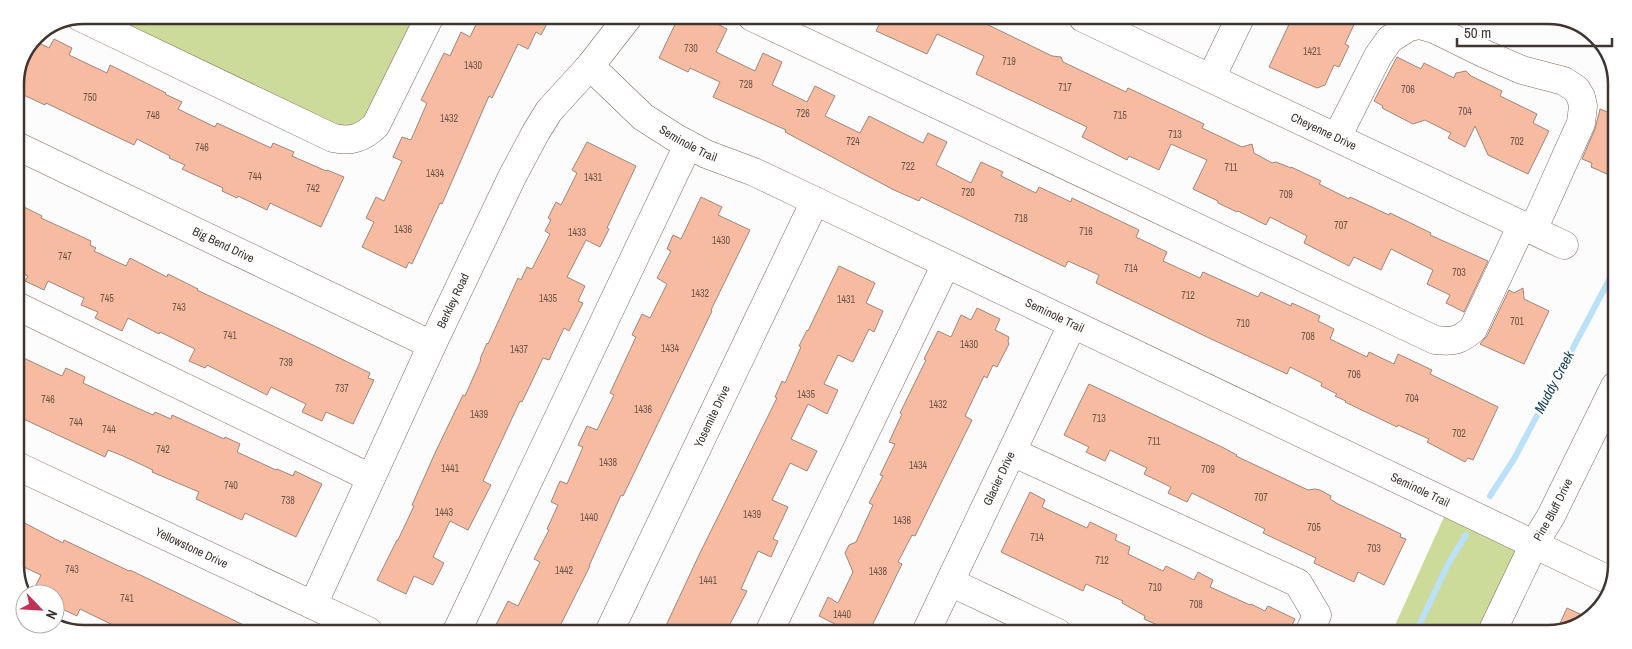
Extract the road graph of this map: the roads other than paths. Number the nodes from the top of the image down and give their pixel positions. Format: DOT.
graph roads {
  1 [pos="95,24"];
  2 [pos="426,24"];
  3 [pos="623,24"];
  4 [pos="767,24"];
  5 [pos="1098,24"];
  6 [pos="1237,24"];
  7 [pos="590,66"];
  8 [pos="1211,78"];
  9 [pos="1336,137"];
  10 [pos="688,145"];
  11 [pos="24,149"];
  12 [pos="815,201"];
  13 [pos="1528,228"];
  14 [pos="1564,245"];
  15 [pos="946,264"];
  16 [pos="24,309"];
  17 [pos="1072,325"];
  18 [pos="432,345"];
  19 [pos="1606,426"];
  20 [pos="1012,452"];
  21 [pos="24,469"];
  22 [pos="371,478"];
  23 [pos="1534,544"];
  24 [pos="1606,579"];
  25 [pos="950,582"];
  26 [pos="313,605"];
  27 [pos="355,625"];
  28 [pos="459,625"];
  29 [pos="612,625"];
  30 [pos="772,625"];
  31 [pos="929,625"];
  32 [pos="1041,625"];
  33 [pos="1313,625"];
  34 [pos="1495,625"];
  1 -- 2 [label="street"];
  3 -- 7 [label="street, Berkley Road"];
  4 -- 13 [label="street"];
  5 -- 8 [label="street, Cheyenne Drive"];
  6 -- 8 [label="street"];
  7 -- 10 [label="street, Seminole Trail"];
  7 -- 18 [label="street, Berkley Road"];
  8 -- 9 [label="street, Cheyenne Drive"];
  9 -- 13 [label="street, Cheyenne Drive"];
  9 -- 13 [label="street"];
  10 -- 12 [label="street, Seminole Trail"];
  10 -- 28 [label="street"];
  11 -- 18 [label="street, Big Bend Drive"];
  12 -- 15 [label="street, Seminole Trail"];
  12 -- 29 [label="street, Yosemite Drive"];
  13 -- 14 [label="street, Cheyenne Drive"];
  15 -- 17 [label="street, Seminole Trail"];
  15 -- 30 [label="street"];
  16 -- 22 [label="street"];
  17 -- 20 [label="street, Glacier Drive"];
  17 -- 23 [label="street, Seminole Trail"];
  18 -- 22 [label="street, Berkley Road"];
  19 -- 23 [label="street, Pine Bluff Drive"];
  20 -- 25 [label="street, Glacier Drive"];
  20 -- 33 [label="street"];
  21 -- 26 [label="street, Yellowstone Drive"];
  22 -- 26 [label="street, Berkley Road"];
  23 -- 24 [label="street, Seminole Trail"];
  23 -- 34 [label="street, Pine Bluff Drive"];
  25 -- 31 [label="street, Glacier Drive"];
  25 -- 32 [label="street"];
  26 -- 27 [label="street, Yellowstone Drive"];
}
